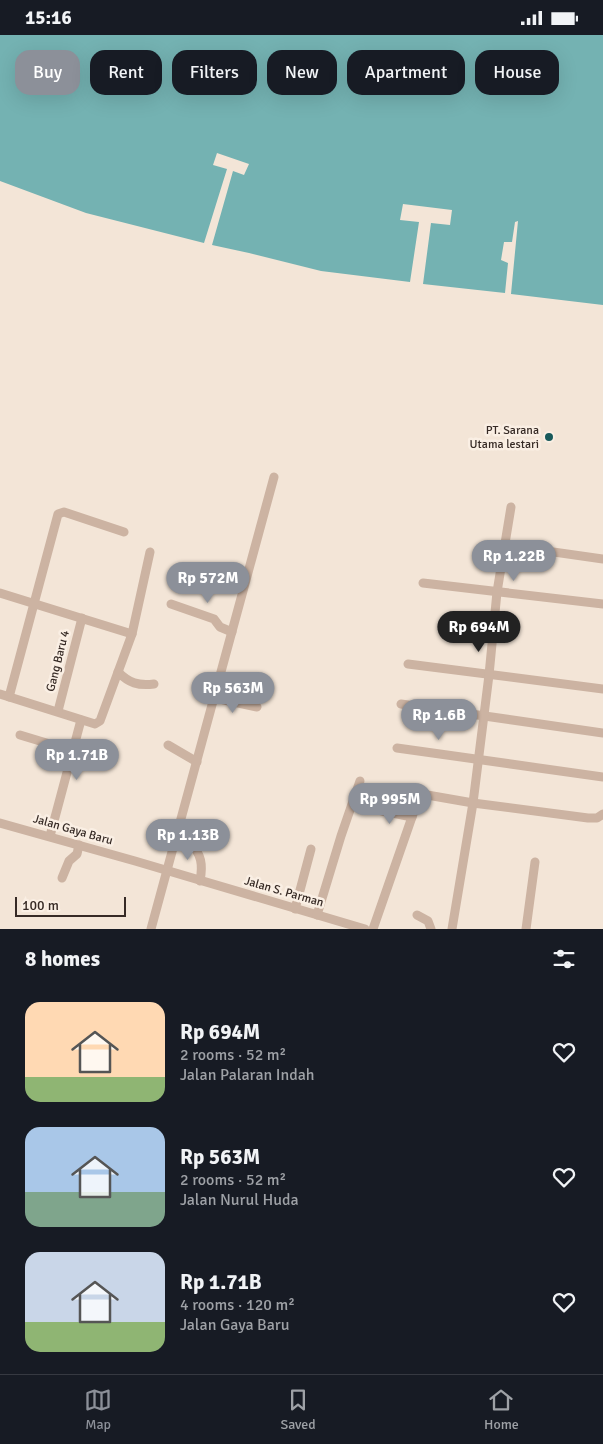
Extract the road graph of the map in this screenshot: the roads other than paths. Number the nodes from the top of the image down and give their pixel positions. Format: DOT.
graph roads {
  1 [pos="274,477"];
  2 [pos="511,507"];
  3 [pos="124,532"];
  4 [pos="505,545"];
  5 [pos="150,553"];
  6 [pos="603,559"];
  7 [pos="423,583"];
  8 [pos="497,592"];
  9 [pos="0,593"];
  10 [pos="171,604"];
  11 [pos="603,604"];
  12 [pos="34,605"];
  13 [pos="82,618"];
  14 [pos="232,632"];
  15 [pos="132,634"];
  16 [pos="408,664"];
  17 [pos="118,672"];
  18 [pos="489,675"];
  19 [pos="154,684"];
  20 [pos="603,689"];
  21 [pos="4,695"];
  22 [pos="215,698"];
  23 [pos="401,704"];
  24 [pos="257,707"];
  25 [pos="58,711"];
  26 [pos="483,716"];
  27 [pos="81,720"];
  28 [pos="603,733"];
  29 [pos="20,735"];
  30 [pos="168,745"];
  31 [pos="397,748"];
  32 [pos="73,751"];
  33 [pos="478,758"];
  34 [pos="197,762"];
  35 [pos="603,777"];
  36 [pos="360,781"];
  37 [pos="393,789"];
  38 [pos="420,794"];
  39 [pos="473,803"];
  40 [pos="373,809"];
  41 [pos="603,814"];
  42 [pos="412,817"];
  43 [pos="0,823"];
  44 [pos="50,836"];
  45 [pos="176,840"];
  46 [pos="79,845"];
  47 [pos="311,849"];
  48 [pos="536,862"];
  49 [pos="162,869"];
  50 [pos="62,878"];
  51 [pos="200,881"];
  52 [pos="295,909"];
  53 [pos="317,915"];
  54 [pos="417,915"];
  55 [pos="361,928"];
  56 [pos="151,929"];
  57 [pos="373,929"];
  58 [pos="430,929"];
  59 [pos="452,929"];
  60 [pos="526,929"];
  1 -- 14 [label="street"];
  2 -- 4 [label="street"];
  3 -- 12 [label="street"];
  4 -- 6 [label="street"];
  4 -- 8 [label="street"];
  5 -- 15 [label="street"];
  7 -- 8 [label="street"];
  8 -- 11 [label="street"];
  8 -- 18 [label="street"];
  9 -- 12 [label="street"];
  10 -- 14 [label="street"];
  12 -- 13 [label="street"];
  12 -- 21 [label="street"];
  13 -- 15 [label="street"];
  13 -- 25 [label="street, Gang Baru 4"];
  14 -- 22 [label="street"];
  15 -- 17 [label="street"];
  16 -- 18 [label="street"];
  17 -- 19 [label="street"];
  17 -- 27 [label="street"];
  18 -- 20 [label="street"];
  18 -- 26 [label="street"];
  21 -- 25 [label="street"];
  22 -- 24 [label="street"];
  22 -- 34 [label="street"];
  23 -- 26 [label="street"];
  25 -- 27 [label="street"];
  26 -- 28 [label="street"];
  26 -- 33 [label="street"];
  27 -- 32 [label="street"];
  29 -- 32 [label="street"];
  30 -- 34 [label="street"];
  31 -- 33 [label="street"];
  32 -- 44 [label="street"];
  33 -- 35 [label="street"];
  33 -- 39 [label="street"];
  34 -- 45 [label="street"];
  36 -- 53 [label="street"];
  37 -- 38 [label="street"];
  38 -- 39 [label="street"];
  38 -- 42 [label="street"];
  39 -- 41 [label="street"];
  39 -- 59 [label="street"];
  40 -- 42 [label="street"];
  42 -- 57 [label="street"];
  43 -- 44 [label="street, Jalan Gaya Baru"];
  44 -- 46 [label="street, Jalan Gaya Baru"];
  45 -- 49 [label="street"];
  45 -- 51 [label="street"];
  46 -- 49 [label="street, Jalan Gaya Baru"];
  46 -- 50 [label="street"];
  47 -- 52 [label="street"];
  48 -- 60 [label="street"];
  49 -- 51 [label="street, Jalan S. Parman"];
  49 -- 56 [label="street"];
  51 -- 52 [label="street, Jalan S. Parman"];
  52 -- 53 [label="street, Jalan S. Parman"];
  53 -- 55 [label="street, Jalan S. Parman"];
  54 -- 58 [label="street"];
}
